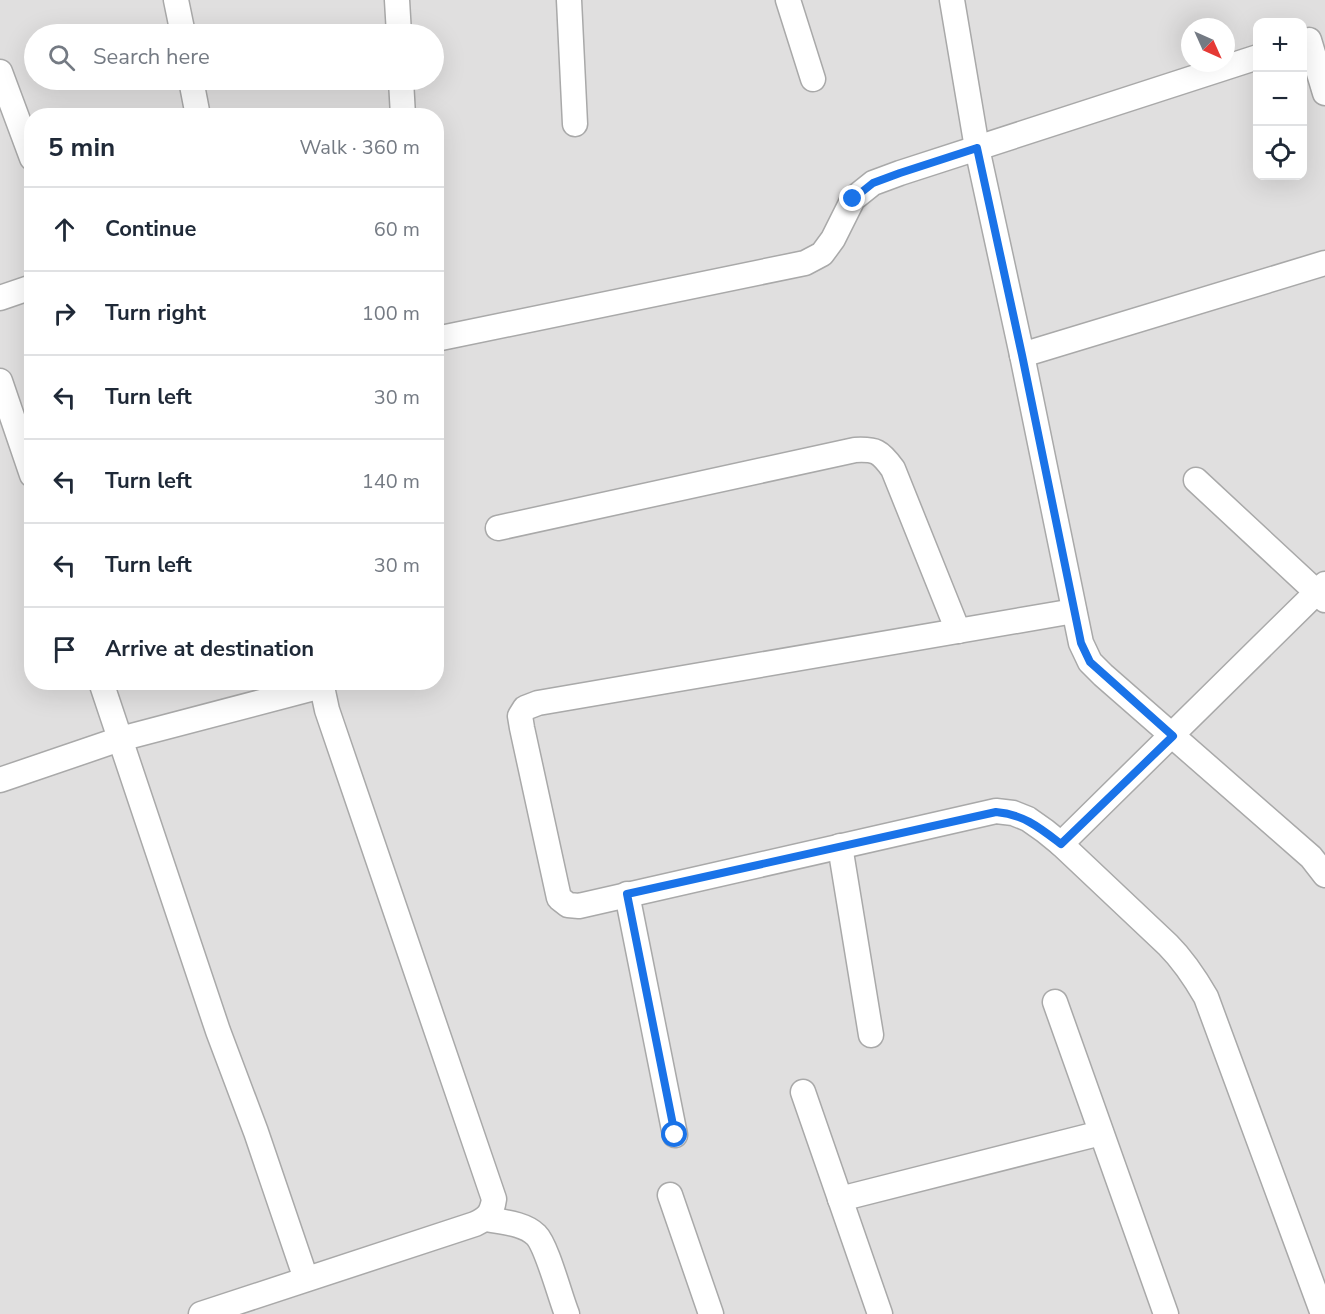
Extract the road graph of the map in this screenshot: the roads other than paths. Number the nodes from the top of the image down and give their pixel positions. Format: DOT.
graph roads {
  1 [pos="176,0"];
  2 [pos="397,0"];
  3 [pos="568,0"];
  4 [pos="788,0"];
  5 [pos="952,0"];
  6 [pos="181,24"];
  7 [pos="398,24"];
  8 [pos="1312,39"];
  9 [pos="1253,58"];
  10 [pos="0,72"];
  11 [pos="813,79"];
  12 [pos="193,90"];
  13 [pos="402,90"];
  14 [pos="1325,93"];
  15 [pos="196,108"];
  16 [pos="403,108"];
  17 [pos="575,124"];
  18 [pos="24,136"];
  19 [pos="977,148"];
  20 [pos="1325,263"];
  21 [pos="24,290"];
  22 [pos="0,298"];
  23 [pos="444,337"];
  24 [pos="1022,355"];
  25 [pos="0,381"];
  26 [pos="24,452"];
  27 [pos="1196,480"];
  28 [pos="498,528"];
  29 [pos="1322,592"];
  30 [pos="1074,611"];
  31 [pos="958,631"];
  32 [pos="104,690"];
  33 [pos="299,690"];
  34 [pos="322,690"];
  35 [pos="1173,736"];
  36 [pos="120,739"];
  37 [pos="0,780"];
  38 [pos="1061,844"];
  39 [pos="840,846"];
  40 [pos="1325,875"];
  41 [pos="627,894"];
  42 [pos="1055,1002"];
  43 [pos="871,1035"];
  44 [pos="803,1092"];
  45 [pos="1101,1133"];
  46 [pos="675,1135"];
  47 [pos="670,1195"];
  48 [pos="840,1199"];
  49 [pos="486,1219"];
  50 [pos="306,1279"];
  51 [pos="201,1314"];
  52 [pos="567,1314"];
  53 [pos="711,1314"];
  54 [pos="880,1314"];
  55 [pos="1166,1314"];
  56 [pos="1323,1314"];
  1 -- 6 [label="street"];
  2 -- 7 [label="street"];
  3 -- 17 [label="street"];
  4 -- 11 [label="street"];
  5 -- 19 [label="street"];
  8 -- 14 [label="street"];
  9 -- 19 [label="street"];
  10 -- 18 [label="street"];
  12 -- 15 [label="street"];
  13 -- 16 [label="street"];
  19 -- 23 [label="street"];
  19 -- 24 [label="street"];
  20 -- 24 [label="street"];
  21 -- 22 [label="street"];
  24 -- 30 [label="street"];
  25 -- 26 [label="street"];
  27 -- 29 [label="street"];
  28 -- 31 [label="street"];
  29 -- 35 [label="street"];
  30 -- 31 [label="street"];
  30 -- 35 [label="street"];
  31 -- 41 [label="street"];
  32 -- 36 [label="street"];
  33 -- 36 [label="street"];
  34 -- 49 [label="street"];
  35 -- 38 [label="street"];
  35 -- 40 [label="street"];
  36 -- 37 [label="street"];
  36 -- 50 [label="street"];
  38 -- 39 [label="street"];
  38 -- 56 [label="street"];
  39 -- 41 [label="street"];
  39 -- 43 [label="street"];
  41 -- 46 [label="street"];
  42 -- 45 [label="street"];
  44 -- 48 [label="street"];
  45 -- 48 [label="street"];
  45 -- 55 [label="street"];
  47 -- 53 [label="street"];
  48 -- 54 [label="street"];
  49 -- 50 [label="street"];
  49 -- 52 [label="street"];
  50 -- 51 [label="street"];
}
